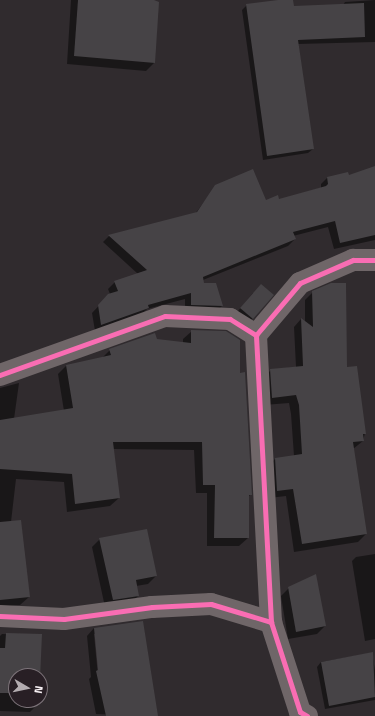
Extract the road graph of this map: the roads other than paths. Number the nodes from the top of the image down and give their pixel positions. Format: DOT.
graph roads {
  1 [pos="375,260"];
  2 [pos="256,335"];
  3 [pos="0,375"];
  4 [pos="0,616"];
  5 [pos="271,622"];
  6 [pos="298,715"];
  1 -- 2 [label="street"];
  2 -- 3 [label="street"];
  2 -- 5 [label="street"];
  4 -- 5 [label="street"];
  5 -- 6 [label="street"];
}
